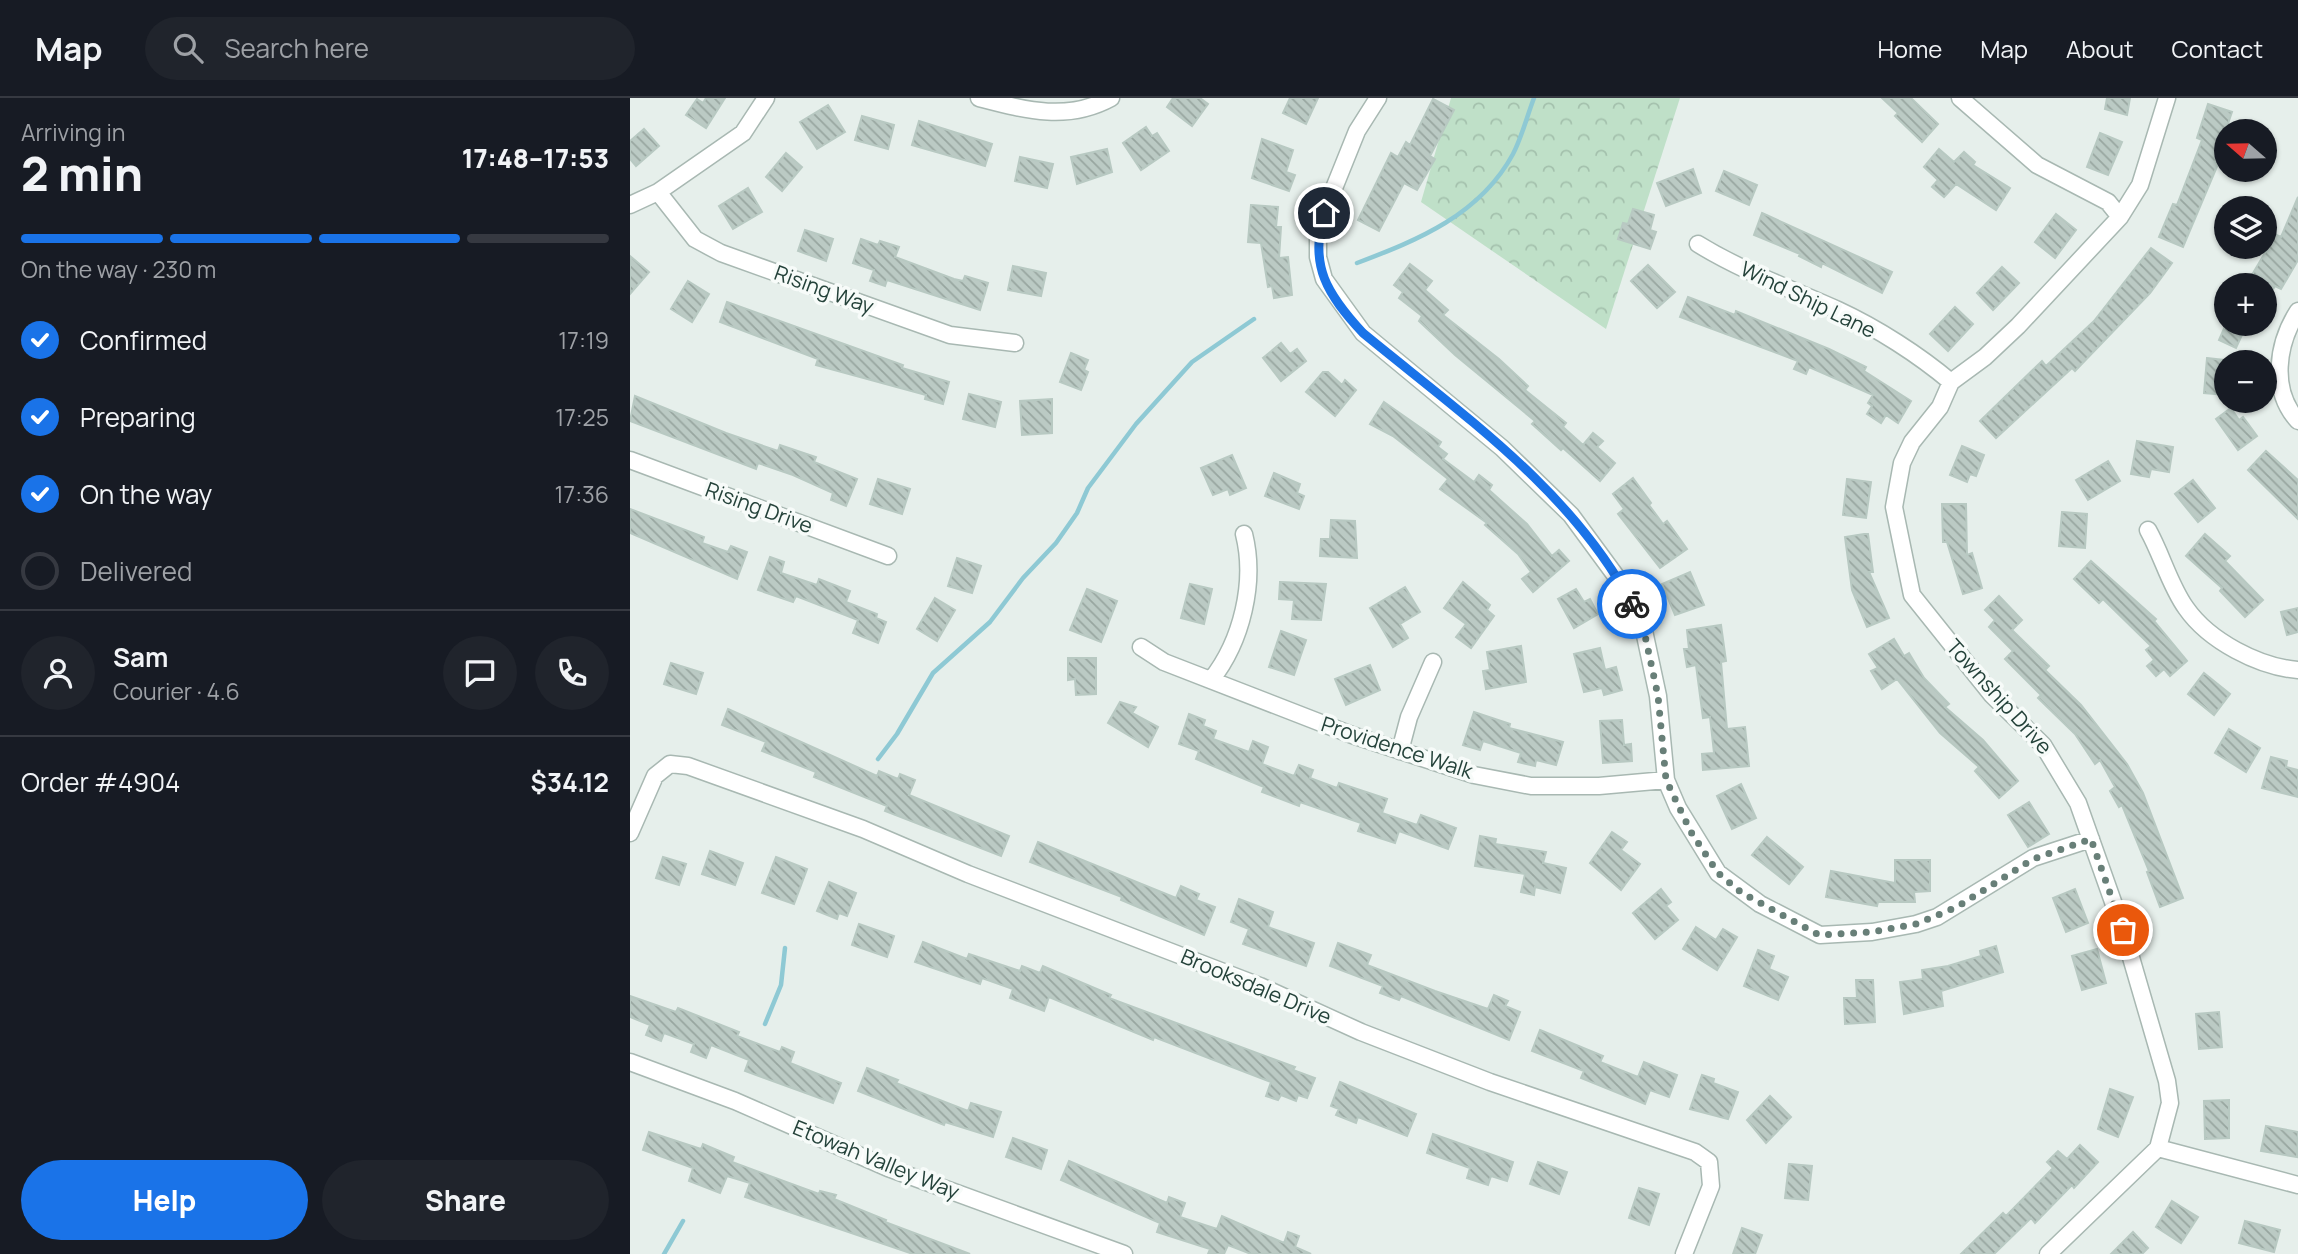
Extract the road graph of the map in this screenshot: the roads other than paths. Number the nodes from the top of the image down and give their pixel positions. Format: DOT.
graph roads {
  1 [pos="766,98"];
  2 [pos="979,98"];
  3 [pos="1111,98"];
  4 [pos="1378,98"];
  5 [pos="1960,98"];
  6 [pos="2166,98"];
  7 [pos="658,192"];
  8 [pos="630,205"];
  9 [pos="2120,217"];
  10 [pos="1698,244"];
  11 [pos="2298,311"];
  12 [pos="1015,342"];
  13 [pos="1951,382"];
  14 [pos="2298,421"];
  15 [pos="630,460"];
  16 [pos="2148,530"];
  17 [pos="1244,534"];
  18 [pos="888,556"];
  19 [pos="1141,647"];
  20 [pos="1433,662"];
  21 [pos="2298,670"];
  22 [pos="1211,680"];
  23 [pos="1400,751"];
  24 [pos="1666,780"];
  25 [pos="630,833"];
  26 [pos="2091,839"];
  27 [pos="630,1062"];
  28 [pos="2158,1148"];
  29 [pos="2298,1185"];
  30 [pos="2054,1251"];
  31 [pos="1124,1254"];
  32 [pos="1684,1254"];
  1 -- 7 [label="street"];
  2 -- 3 [label="street"];
  4 -- 24 [label="street"];
  5 -- 9 [label="street"];
  6 -- 9 [label="street, Township Drive"];
  7 -- 8 [label="street"];
  7 -- 12 [label="street, Rising Way"];
  9 -- 13 [label="street, Township Drive"];
  10 -- 13 [label="street, Wind Ship Lane"];
  11 -- 14 [label="street"];
  13 -- 26 [label="street, Township Drive"];
  15 -- 18 [label="street, Rising Drive"];
  16 -- 21 [label="street"];
  17 -- 22 [label="street"];
  19 -- 22 [label="street, Providence Walk"];
  20 -- 23 [label="street"];
  22 -- 23 [label="street, Providence Walk"];
  23 -- 24 [label="street, Providence Walk"];
  24 -- 26 [label="street"];
  25 -- 32 [label="street, Brooksdale Drive"];
  26 -- 28 [label="street, Township Drive"];
  27 -- 31 [label="street, Etowah Valley Way"];
  28 -- 29 [label="street"];
  28 -- 30 [label="street"];
}
